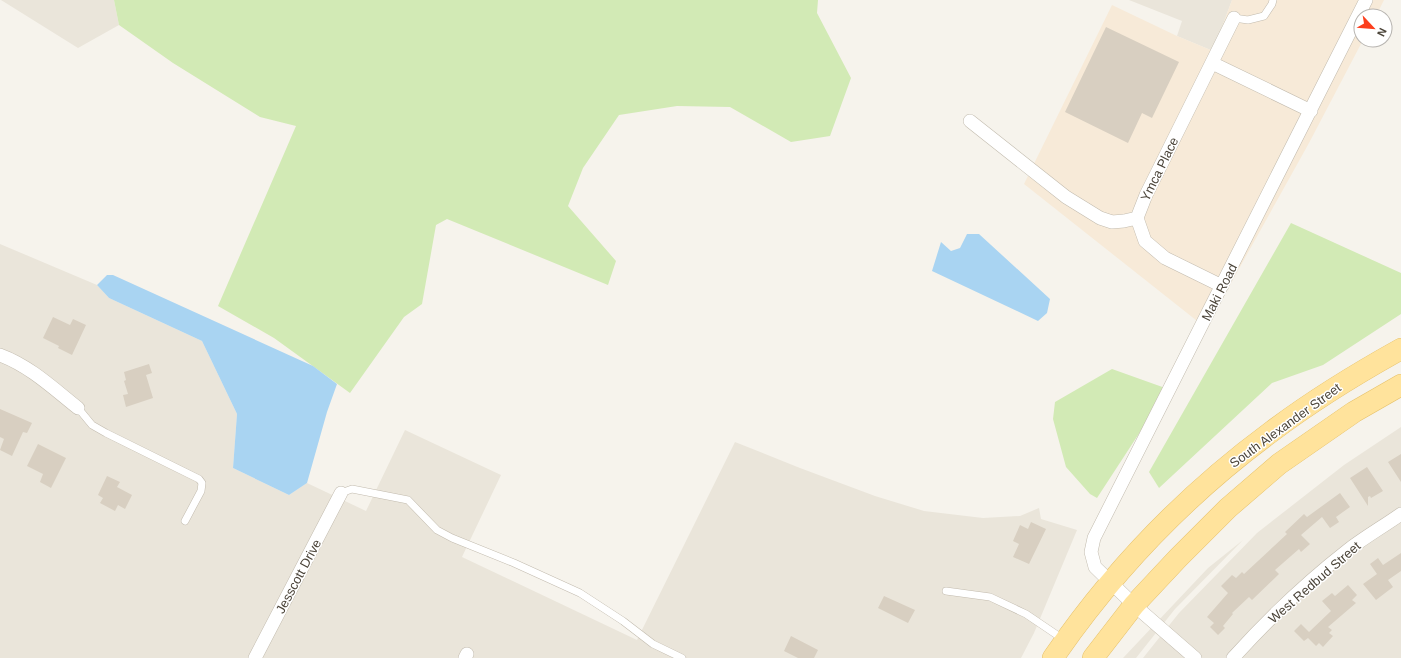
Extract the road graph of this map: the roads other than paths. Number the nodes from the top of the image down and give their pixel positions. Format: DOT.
graph roads {
  1 [pos="1273,0"];
  2 [pos="1366,0"];
  3 [pos="1234,18"];
  4 [pos="1212,62"];
  5 [pos="1310,111"];
  6 [pos="970,121"];
  7 [pos="1137,218"];
  8 [pos="1222,286"];
  9 [pos="1401,348"];
  10 [pos="0,355"];
  11 [pos="1401,385"];
  12 [pos="78,408"];
  13 [pos="341,493"];
  14 [pos="1401,514"];
  15 [pos="185,521"];
  16 [pos="1111,582"];
  17 [pos="946,591"];
  18 [pos="1134,606"];
  19 [pos="1065,640"];
  20 [pos="254,658"];
  21 [pos="682,658"];
  22 [pos="1053,658"];
  23 [pos="1093,658"];
  24 [pos="1195,658"];
  25 [pos="1233,658"];
  1 -- 3 [label="lane"];
  2 -- 5 [label="street, Maki Road"];
  3 -- 4 [label="street, Ymca Place"];
  4 -- 5 [label="street"];
  4 -- 7 [label="street, Ymca Place"];
  5 -- 8 [label="street, Maki Road"];
  6 -- 7 [label="street"];
  7 -- 8 [label="street, Ymca Place"];
  8 -- 16 [label="street, Maki Road"];
  9 -- 16 [label="main road, South Alexander Street"];
  10 -- 12 [label="street"];
  11 -- 18 [label="main road"];
  12 -- 15 [label="lane"];
  13 -- 20 [label="street, Jesscott Drive"];
  13 -- 21 [label="lane"];
  14 -- 25 [label="street, West Redbud Street"];
  16 -- 18 [label="street, Maki Road"];
  16 -- 19 [label="main road, South Alexander Street"];
  17 -- 19 [label="lane"];
  18 -- 23 [label="main road"];
  18 -- 24 [label="street, Maki Road"];
  19 -- 22 [label="main road, South Alexander Street"];
}
